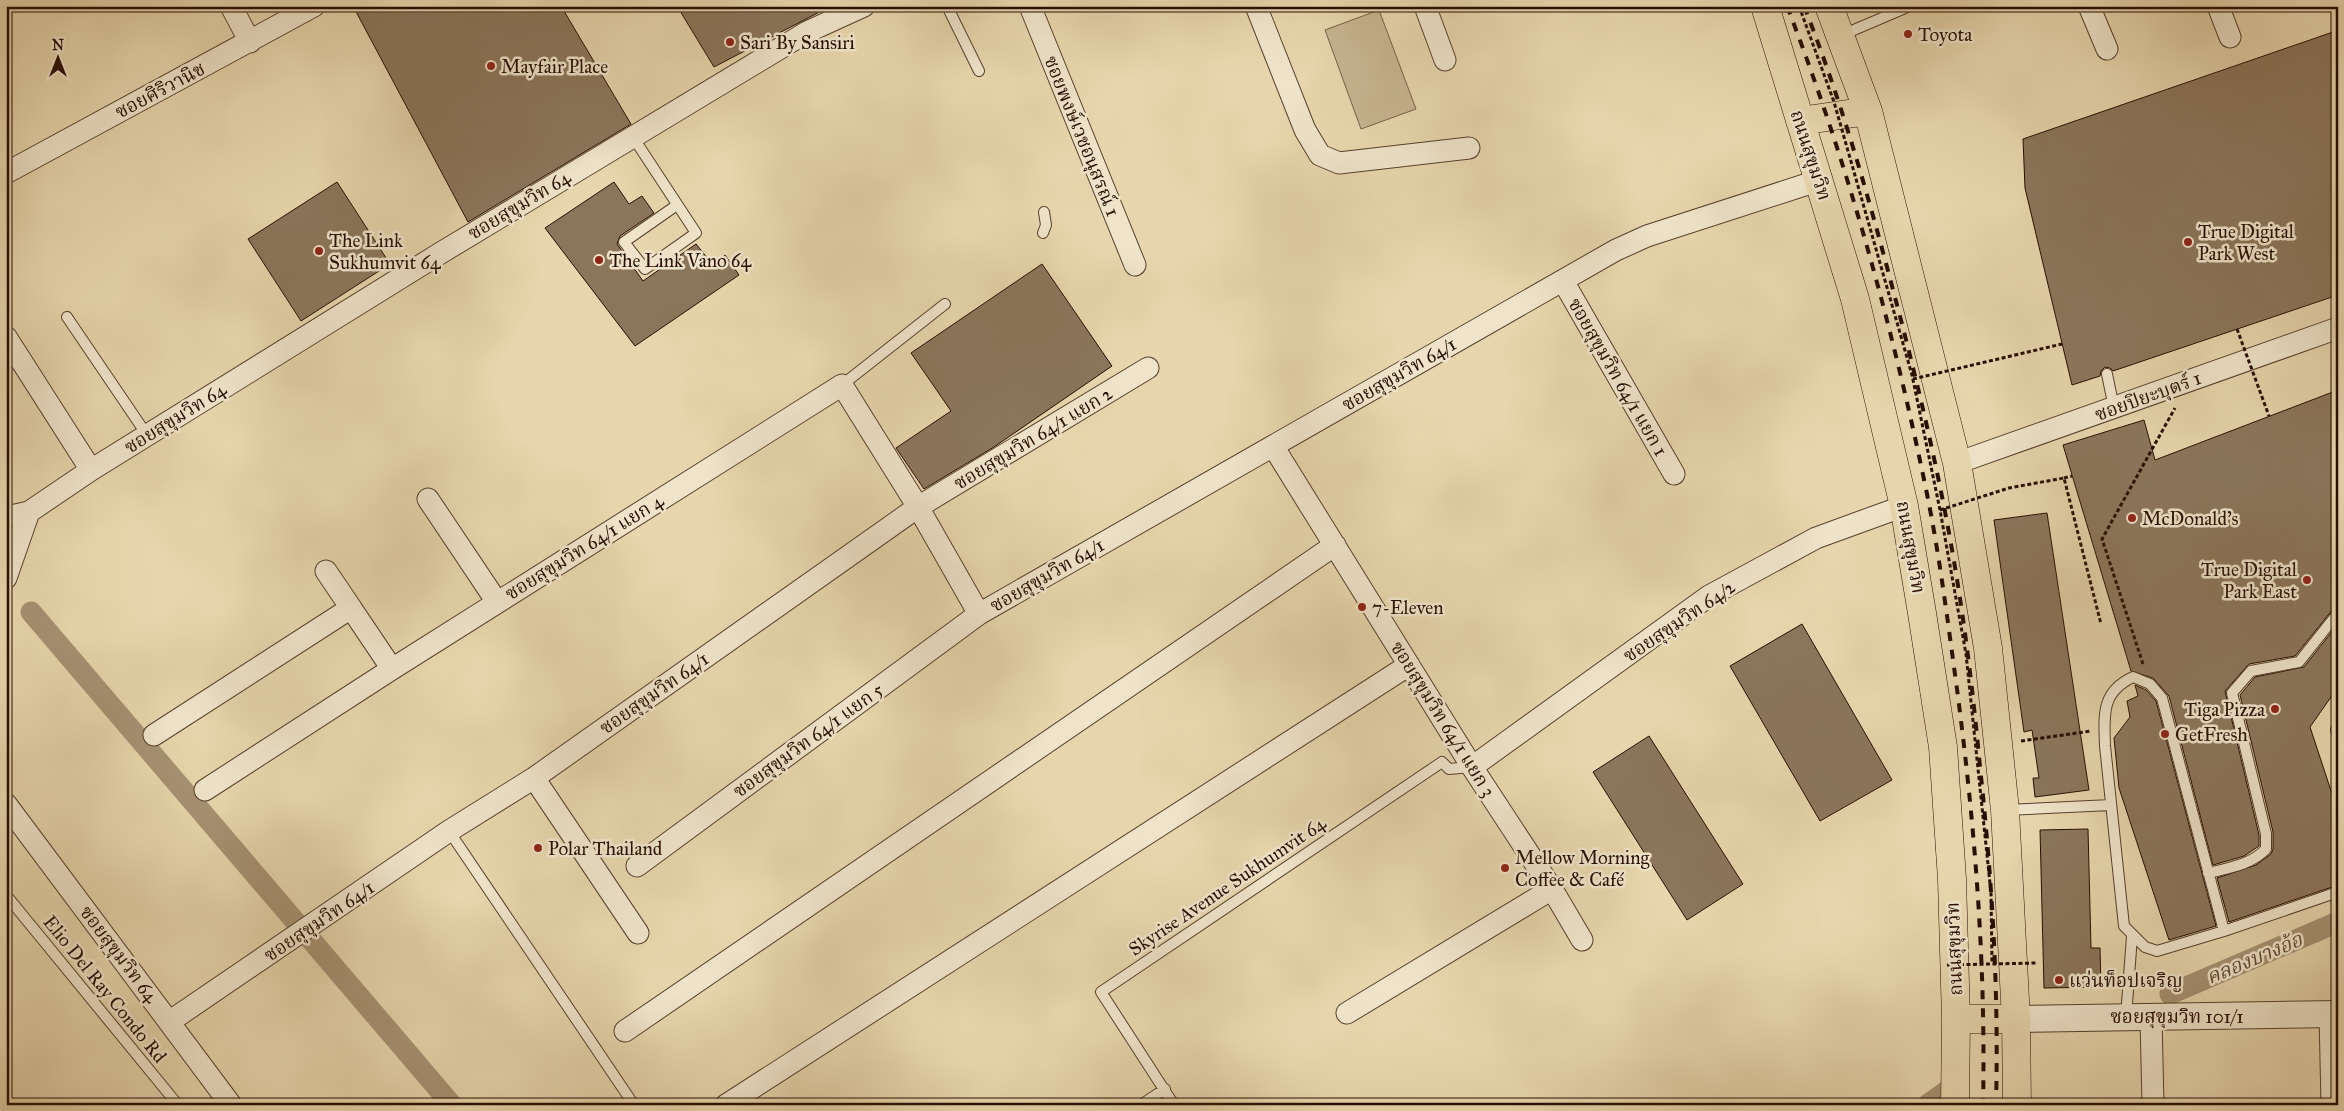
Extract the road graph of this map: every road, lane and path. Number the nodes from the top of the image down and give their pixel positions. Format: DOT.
graph roads {
  1 [pos="232,6"];
  2 [pos="314,6"];
  3 [pos="946,6"];
  4 [pos="1030,6"];
  5 [pos="1256,6"];
  6 [pos="1425,6"];
  7 [pos="1765,6"];
  8 [pos="1799,6"];
  9 [pos="1829,6"];
  10 [pos="1910,6"];
  11 [pos="2089,6"];
  12 [pos="2218,6"];
  13 [pos="863,7"];
  14 [pos="1840,36"];
  15 [pos="2230,37"];
  16 [pos="250,42"];
  17 [pos="2107,49"];
  18 [pos="1445,60"];
  19 [pos="979,72"];
  20 [pos="1868,111"];
  21 [pos="1800,121"];
  22 [pos="633,137"];
  23 [pos="1469,148"];
  24 [pos="6,173"];
  25 [pos="1820,180"];
  26 [pos="676,205"];
  27 [pos="1044,212"];
  28 [pos="1043,233"];
  29 [pos="1135,265"];
  30 [pos="1563,280"];
  31 [pos="945,304"];
  32 [pos="68,317"];
  33 [pos="2338,328"];
  34 [pos="2238,329"];
  35 [pos="6,337"];
  36 [pos="2062,344"];
  37 [pos="1148,368"];
  38 [pos="2107,374"];
  39 [pos="1913,378"];
  40 [pos="2191,381"];
  41 [pos="842,385"];
  42 [pos="2114,408"];
  43 [pos="2269,416"];
  44 [pos="147,435"];
  45 [pos="1273,446"];
  46 [pos="1957,462"];
  47 [pos="91,470"];
  48 [pos="1674,474"];
  49 [pos="2072,476"];
  50 [pos="2064,478"];
  51 [pos="428,499"];
  52 [pos="1904,506"];
  53 [pos="918,507"];
  54 [pos="1940,510"];
  55 [pos="29,512"];
  56 [pos="6,517"];
  57 [pos="1335,546"];
  58 [pos="326,571"];
  59 [pos="6,578"];
  60 [pos="497,602"];
  61 [pos="351,608"];
  62 [pos="2338,613"];
  63 [pos="979,614"];
  64 [pos="2101,624"];
  65 [pos="1409,665"];
  66 [pos="392,669"];
  67 [pos="2150,684"];
  68 [pos="2338,726"];
  69 [pos="2104,729"];
  70 [pos="154,735"];
  71 [pos="2338,736"];
  72 [pos="1998,744"];
  73 [pos="1472,767"];
  74 [pos="534,778"];
  75 [pos="205,790"];
  76 [pos="6,804"];
  77 [pos="2111,805"];
  78 [pos="2005,810"];
  79 [pos="13,824"];
  80 [pos="448,831"];
  81 [pos="637,866"];
  82 [pos="2208,873"];
  83 [pos="1552,889"];
  84 [pos="2338,892"];
  85 [pos="6,896"];
  86 [pos="2224,931"];
  87 [pos="638,933"];
  88 [pos="2132,936"];
  89 [pos="1582,940"];
  90 [pos="2036,963"];
  91 [pos="1992,964"];
  92 [pos="1947,965"];
  93 [pos="1347,1013"];
  94 [pos="2334,1014"];
  95 [pos="2126,1016"];
  96 [pos="2016,1018"];
  97 [pos="2152,1018"];
  98 [pos="1956,1019"];
  99 [pos="169,1022"];
  100 [pos="625,1031"];
  101 [pos="1165,1089"];
  102 [pos="178,1105"];
  103 [pos="231,1105"];
  104 [pos="634,1105"];
  105 [pos="726,1105"];
  106 [pos="1141,1105"];
  107 [pos="1174,1105"];
  108 [pos="1955,1105"];
  109 [pos="2017,1105"];
  110 [pos="2153,1105"];
  111 [pos="2332,1105"];
  1 -- 16 [label="street"];
  2 -- 16 [label="street, ซอยศิริวานิช"];
  3 -- 19 [label="lane"];
  4 -- 29 [label="street, ซอยพงษ์เวชอนุสรณ์ 1"];
  5 -- 23 [label="street"];
  6 -- 18 [label="street"];
  7 -- 21 [label="main road, ถนนสุขุมวิท"];
  8 -- 39 [label="path, bridge"];
  9 -- 14 [label="main road"];
  10 -- 14 [label="lane"];
  11 -- 17 [label="street"];
  12 -- 15 [label="street"];
  13 -- 22 [label="street, ซอยสุขุมวิท 64"];
  14 -- 20 [label="main road"];
  16 -- 24 [label="street, ซอยศิริวานิช"];
  20 -- 21 [label="main road"];
  20 -- 46 [label="main road"];
  21 -- 25 [label="main road, ถนนสุขุมวิท"];
  22 -- 26 [label="lane"];
  22 -- 44 [label="street, ซอยสุขุมวิท 64"];
  25 -- 30 [label="street, ซอยสุขุมวิท 64/1"];
  25 -- 52 [label="main road, ถนนสุขุมวิท"];
  26 -- 26 [label="lane"];
  27 -- 28 [label="lane"];
  30 -- 45 [label="street, ซอยสุขุมวิท 64/1"];
  30 -- 48 [label="street, ซอยสุขุมวิท 64/1 แยก 1"];
  31 -- 41 [label="lane"];
  32 -- 44 [label="lane"];
  33 -- 40 [label="street, ซอยปิยะบุตร์ 1"];
  34 -- 43 [label="path, bridge"];
  35 -- 47 [label="street"];
  36 -- 39 [label="path, bridge"];
  37 -- 53 [label="street, ซอยสุขุมวิท 64/1 แยก 2"];
  38 -- 42 [label="lane"];
  39 -- 54 [label="path, bridge"];
  40 -- 42 [label="street, ซอยปิยะบุตร์ 1"];
  40 -- 67 [label="path"];
  41 -- 53 [label="street"];
  41 -- 60 [label="street, ซอยสุขุมวิท 64/1 แยก 4"];
  42 -- 46 [label="street, ซอยปิยะบุตร์ 1"];
  44 -- 47 [label="street, ซอยสุขุมวิท 64"];
  45 -- 57 [label="street, ซอยสุขุมวิท 64/1 แยก 3"];
  45 -- 63 [label="street, ซอยสุขุมวิท 64/1"];
  46 -- 72 [label="main road"];
  47 -- 55 [label="street, ซอยสุขุมวิท 64"];
  49 -- 50 [label="path"];
  50 -- 54 [label="path, bridge"];
  50 -- 64 [label="path, bridge"];
  51 -- 60 [label="street"];
  52 -- 73 [label="street, ซอยสุขุมวิท 64/2"];
  52 -- 98 [label="main road, ถนนสุขุมวิท"];
  53 -- 63 [label="street, ซอยสุขุมวิท 64/1"];
  53 -- 74 [label="street, ซอยสุขุมวิท 64/1"];
  54 -- 91 [label="path, bridge"];
  55 -- 56 [label="street, ซอยสุขุมวิท 64"];
  55 -- 59 [label="street"];
  57 -- 65 [label="street, ซอยสุขุมวิท 64/1 แยก 3"];
  57 -- 100 [label="street"];
  58 -- 61 [label="street"];
  60 -- 66 [label="street, ซอยสุขุมวิท 64/1 แยก 4"];
  61 -- 66 [label="street"];
  61 -- 70 [label="street"];
  62 -- 82 [label="lane"];
  63 -- 81 [label="street, ซอยสุขุมวิท 64/1 แยก 5"];
  65 -- 73 [label="street, ซอยสุขุมวิท 64/1 แยก 3"];
  65 -- 105 [label="street"];
  66 -- 75 [label="street, ซอยสุขุมวิท 64/1 แยก 4"];
  67 -- 69 [label="lane"];
  67 -- 82 [label="lane"];
  68 -- 71 [label="lane"];
  69 -- 72 [label="path"];
  69 -- 77 [label="lane"];
  72 -- 78 [label="main road"];
  73 -- 83 [label="street, ซอยสุขุมวิท 64/1 แยก 3"];
  73 -- 101 [label="lane, Skyrise Avenue Sukhumvit 64"];
  74 -- 80 [label="street, ซอยสุขุมวิท 64/1"];
  74 -- 87 [label="street"];
  76 -- 79 [label="street, ซอยสุขุมวิท 64"];
  77 -- 78 [label="lane"];
  77 -- 88 [label="lane"];
  78 -- 96 [label="main road"];
  79 -- 99 [label="street, ซอยสุขุมวิท 64"];
  80 -- 99 [label="street, ซอยสุขุมวิท 64/1"];
  80 -- 104 [label="lane"];
  82 -- 86 [label="lane"];
  83 -- 89 [label="street, ซอยสุขุมวิท 64/1 แยก 3"];
  83 -- 93 [label="street"];
  84 -- 86 [label="lane"];
  85 -- 102 [label="lane, Elio Del Ray Condo Rd"];
  86 -- 88 [label="lane"];
  88 -- 95 [label="lane"];
  90 -- 91 [label="path, bridge"];
  91 -- 92 [label="path, bridge"];
  94 -- 97 [label="street, ซอยสุขุมวิท 101/1"];
  94 -- 111 [label="street"];
  95 -- 96 [label="street, ซอยสุขุมวิท 101/1"];
  95 -- 97 [label="street, ซอยสุขุมวิท 101/1"];
  96 -- 98 [label="main road"];
  96 -- 109 [label="main road"];
  97 -- 110 [label="street"];
  98 -- 108 [label="main road, ถนนสุขุมวิท"];
  99 -- 103 [label="street, ซอยสุขุมวิท 64"];
  101 -- 106 [label="lane"];
  101 -- 107 [label="lane"];
}
